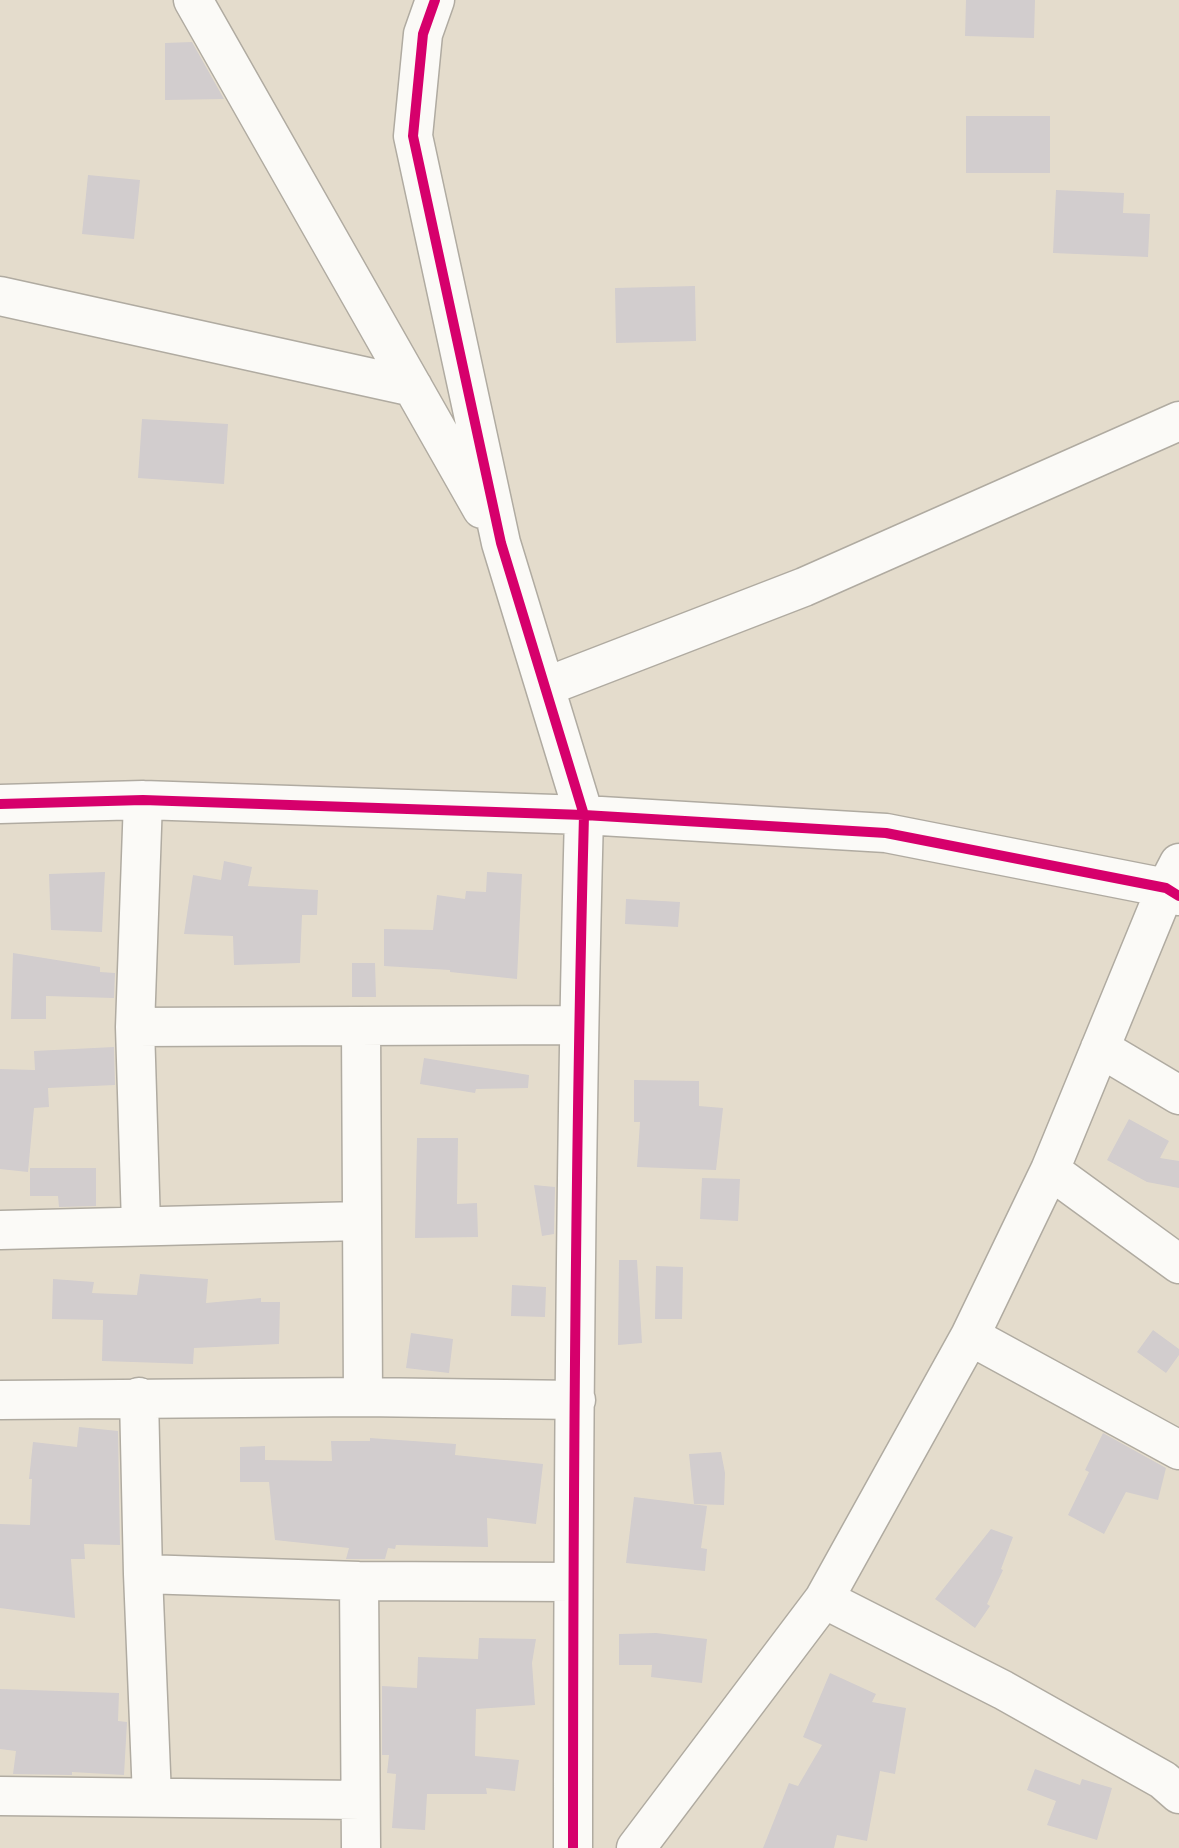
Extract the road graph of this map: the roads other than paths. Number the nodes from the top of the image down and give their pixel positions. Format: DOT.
graph roads {
  1 [pos="193,0"];
  2 [pos="435,0"];
  3 [pos="0,296"];
  4 [pos="413,387"];
  5 [pos="1179,421"];
  6 [pos="501,543"];
  7 [pos="545,687"];
  8 [pos="143,800"];
  9 [pos="0,804"];
  10 [pos="584,815"];
  11 [pos="1175,882"];
  12 [pos="579,1025"];
  13 [pos="135,1027"];
  14 [pos="361,1027"];
  15 [pos="1100,1048"];
  16 [pos="1179,1095"];
  17 [pos="1049,1170"];
  18 [pos="361,1222"];
  19 [pos="141,1225"];
  20 [pos="0,1230"];
  21 [pos="1179,1264"];
  22 [pos="970,1336"];
  23 [pos="139,1397"];
  24 [pos="363,1397"];
  25 [pos="0,1400"];
  26 [pos="576,1400"];
  27 [pos="1179,1450"];
  28 [pos="143,1574"];
  29 [pos="359,1581"];
  30 [pos="573,1582"];
  31 [pos="824,1599"];
  32 [pos="1179,1794"];
  33 [pos="0,1796"];
  34 [pos="152,1797"];
  35 [pos="360,1800"];
  36 [pos="361,1848"];
  37 [pos="573,1848"];
  38 [pos="636,1848"];
  1 -- 4 [label="street"];
  2 -- 6 [label="street"];
  3 -- 4 [label="street"];
  4 -- 6 [label="street"];
  5 -- 7 [label="street"];
  6 -- 7 [label="street"];
  7 -- 10 [label="street"];
  8 -- 9 [label="street"];
  8 -- 10 [label="street"];
  8 -- 13 [label="street"];
  10 -- 11 [label="street"];
  10 -- 12 [label="street"];
  11 -- 15 [label="street"];
  12 -- 14 [label="street"];
  12 -- 26 [label="street"];
  13 -- 14 [label="street"];
  13 -- 19 [label="street"];
  14 -- 18 [label="street"];
  15 -- 16 [label="street"];
  15 -- 17 [label="street"];
  17 -- 21 [label="street"];
  17 -- 22 [label="street"];
  18 -- 19 [label="street"];
  18 -- 24 [label="street"];
  19 -- 20 [label="street"];
  22 -- 27 [label="street"];
  22 -- 31 [label="street"];
  23 -- 24 [label="street"];
  23 -- 25 [label="street"];
  23 -- 28 [label="street"];
  24 -- 26 [label="street"];
  26 -- 30 [label="street"];
  28 -- 29 [label="street"];
  28 -- 34 [label="street"];
  29 -- 30 [label="street"];
  29 -- 35 [label="street"];
  30 -- 37 [label="street"];
  31 -- 32 [label="street"];
  31 -- 38 [label="street"];
  33 -- 34 [label="street"];
  34 -- 35 [label="street"];
  35 -- 36 [label="street"];
}
